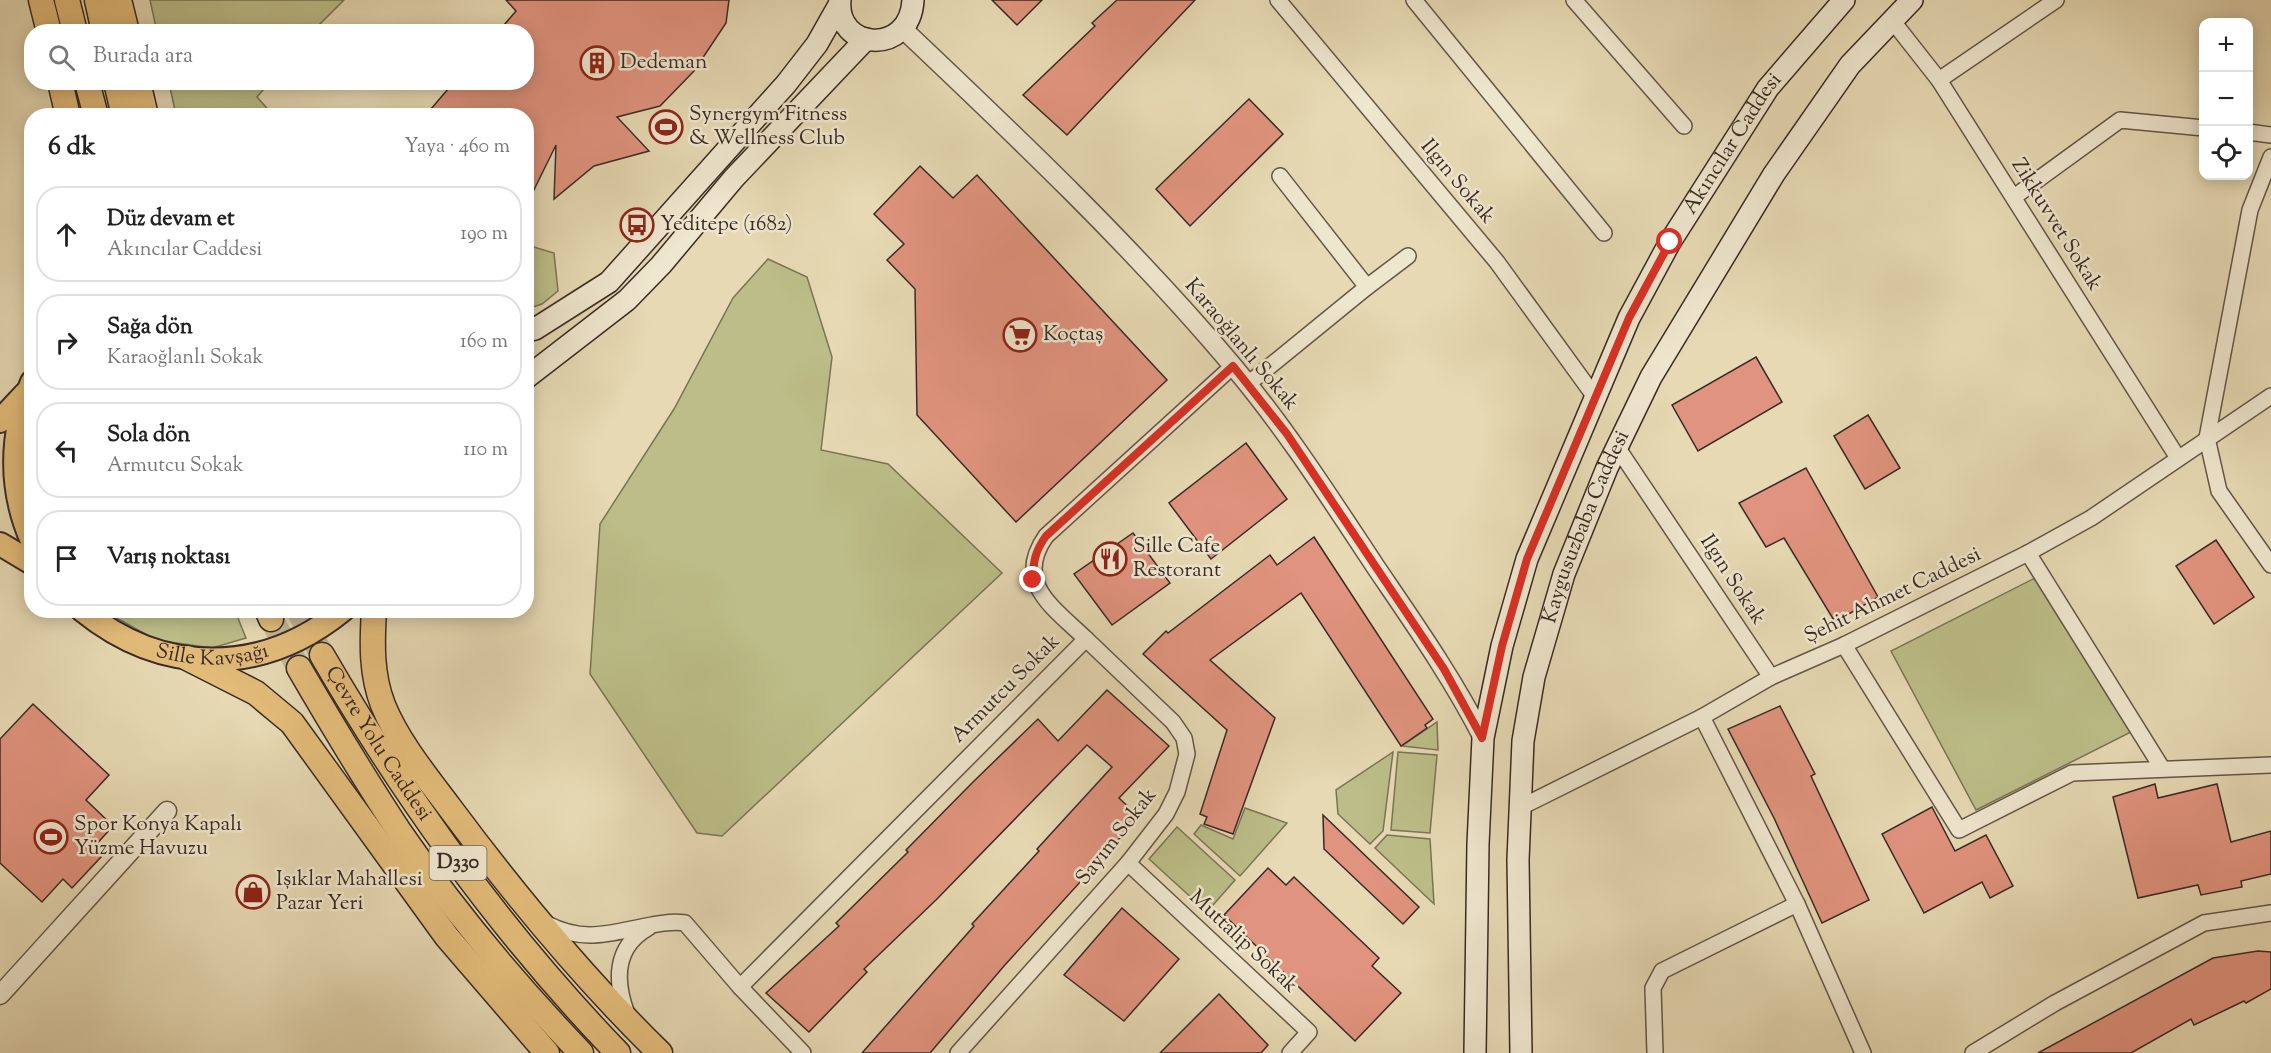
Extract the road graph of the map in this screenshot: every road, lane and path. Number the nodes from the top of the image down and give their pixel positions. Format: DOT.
graph roads {
  1 [pos="41,0"];
  2 [pos="67,0"];
  3 [pos="97,0"];
  4 [pos="119,0"];
  5 [pos="913,0"];
  6 [pos="1278,0"];
  7 [pos="1414,0"];
  8 [pos="1574,0"];
  9 [pos="1844,0"];
  10 [pos="1912,0"];
  11 [pos="2056,0"];
  12 [pos="839,3"];
  13 [pos="1891,19"];
  14 [pos="47,24"];
  15 [pos="73,24"];
  16 [pos="102,24"];
  17 [pos="125,24"];
  18 [pos="903,29"];
  19 [pos="866,39"];
  20 [pos="1939,80"];
  21 [pos="62,90"];
  22 [pos="89,90"];
  23 [pos="118,90"];
  24 [pos="140,90"];
  25 [pos="66,108"];
  26 [pos="94,108"];
  27 [pos="122,108"];
  28 [pos="144,108"];
  29 [pos="1684,126"];
  30 [pos="2199,128"];
  31 [pos="2253,133"];
  32 [pos="2271,135"];
  33 [pos="2271,157"];
  34 [pos="1280,176"];
  35 [pos="2014,197"];
  36 [pos="1604,233"];
  37 [pos="1408,256"];
  38 [pos="1367,287"];
  39 [pos="534,329"];
  40 [pos="1233,366"];
  41 [pos="534,372"];
  42 [pos="1248,384"];
  43 [pos="24,393"];
  44 [pos="2271,396"];
  45 [pos="1595,397"];
  46 [pos="24,408"];
  47 [pos="0,421"];
  48 [pos="2207,438"];
  49 [pos="1617,447"];
  50 [pos="2178,458"];
  51 [pos="24,516"];
  52 [pos="0,544"];
  53 [pos="2028,553"];
  54 [pos="24,558"];
  55 [pos="2271,566"];
  56 [pos="94,618"];
  57 [pos="331,618"];
  58 [pos="374,618"];
  59 [pos="1086,639"];
  60 [pos="1844,645"];
  61 [pos="322,655"];
  62 [pos="187,658"];
  63 [pos="299,668"];
  64 [pos="1771,677"];
  65 [pos="1702,717"];
  66 [pos="1482,738"];
  67 [pos="2271,765"];
  68 [pos="2162,768"];
  69 [pos="1519,808"];
  70 [pos="167,811"];
  71 [pos="1128,863"];
  72 [pos="1797,904"];
  73 [pos="2271,914"];
  74 [pos="534,915"];
  75 [pos="653,925"];
  76 [pos="740,987"];
  77 [pos="0,995"];
  78 [pos="632,1025"];
  79 [pos="547,1053"];
  80 [pos="581,1053"];
  81 [pos="618,1053"];
  82 [pos="660,1053"];
  83 [pos="804,1053"];
  84 [pos="958,1053"];
  85 [pos="1290,1053"];
  86 [pos="1475,1053"];
  87 [pos="1521,1053"];
  88 [pos="1655,1053"];
  89 [pos="1863,1053"];
  90 [pos="1973,1053"];
  1 -- 14 [label="highway"];
  2 -- 15 [label="highway"];
  3 -- 16 [label="highway"];
  4 -- 17 [label="highway"];
  5 -- 18 [label="main road"];
  6 -- 45 [label="street, Ilgın Sokak"];
  7 -- 36 [label="street"];
  8 -- 29 [label="street"];
  9 -- 45 [label="main road, Akıncılar Caddesi"];
  10 -- 13 [label="main road"];
  11 -- 20 [label="street"];
  12 -- 19 [label="main road"];
  12 -- 39 [label="main road"];
  13 -- 20 [label="street, Zikkuvvet Sokak"];
  13 -- 49 [label="main road, Kaygusuzbaba Caddesi"];
  18 -- 19 [label="main road"];
  18 -- 40 [label="street, Karaoğlanlı Sokak"];
  19 -- 41 [label="main road"];
  20 -- 35 [label="street, Zikkuvvet Sokak"];
  21 -- 25 [label="highway"];
  22 -- 26 [label="highway"];
  23 -- 27 [label="highway"];
  24 -- 28 [label="highway"];
  30 -- 35 [label="street"];
  31 -- 32 [label="street"];
  33 -- 48 [label="street"];
  34 -- 38 [label="street"];
  35 -- 50 [label="street, Zikkuvvet Sokak"];
  37 -- 38 [label="street"];
  38 -- 42 [label="street"];
  40 -- 42 [label="street, Karaoğlanlı Sokak"];
  40 -- 59 [label="street, Armutcu Sokak"];
  42 -- 66 [label="street, Karaoğlanlı Sokak"];
  43 -- 47 [label="main road"];
  44 -- 48 [label="street, Şehit Ahmet Caddesi"];
  45 -- 66 [label="main road, Akıncılar Caddesi"];
  46 -- 51 [label="main road"];
  48 -- 50 [label="street, Şehit Ahmet Caddesi"];
  48 -- 55 [label="street"];
  49 -- 64 [label="street, Ilgın Sokak"];
  49 -- 69 [label="main road, Kaygusuzbaba Caddesi"];
  50 -- 53 [label="street, Şehit Ahmet Caddesi"];
  52 -- 54 [label="main road"];
  53 -- 60 [label="street, Şehit Ahmet Caddesi"];
  53 -- 68 [label="street"];
  56 -- 62 [label="main road, Sille Kavşağı"];
  57 -- 62 [label="main road, Sille Kavşağı"];
  58 -- 74 [label="highway"];
  59 -- 71 [label="street, Sayım Sokak"];
  59 -- 76 [label="street, Armutcu Sokak"];
  60 -- 64 [label="street, Şehit Ahmet Caddesi"];
  60 -- 68 [label="street"];
  61 -- 81 [label="highway, Çevre Yolu Caddesi / D330"];
  62 -- 79 [label="highway"];
  63 -- 80 [label="highway, Çevre Yolu Caddesi / D330"];
  64 -- 65 [label="street, Şehit Ahmet Caddesi"];
  65 -- 69 [label="street, Şehit Ahmet Caddesi"];
  65 -- 72 [label="street"];
  66 -- 86 [label="main road"];
  67 -- 68 [label="street"];
  69 -- 87 [label="main road, Kaygusuzbaba Caddesi"];
  70 -- 77 [label="street"];
  71 -- 84 [label="street, Sayım Sokak"];
  71 -- 85 [label="street, Muttalip Sokak"];
  72 -- 88 [label="street"];
  72 -- 89 [label="street"];
  73 -- 90 [label="street"];
  74 -- 75 [label="street"];
  74 -- 78 [label="highway"];
  75 -- 76 [label="street"];
  75 -- 78 [label="street"];
  76 -- 83 [label="street"];
  78 -- 82 [label="highway"];
}
